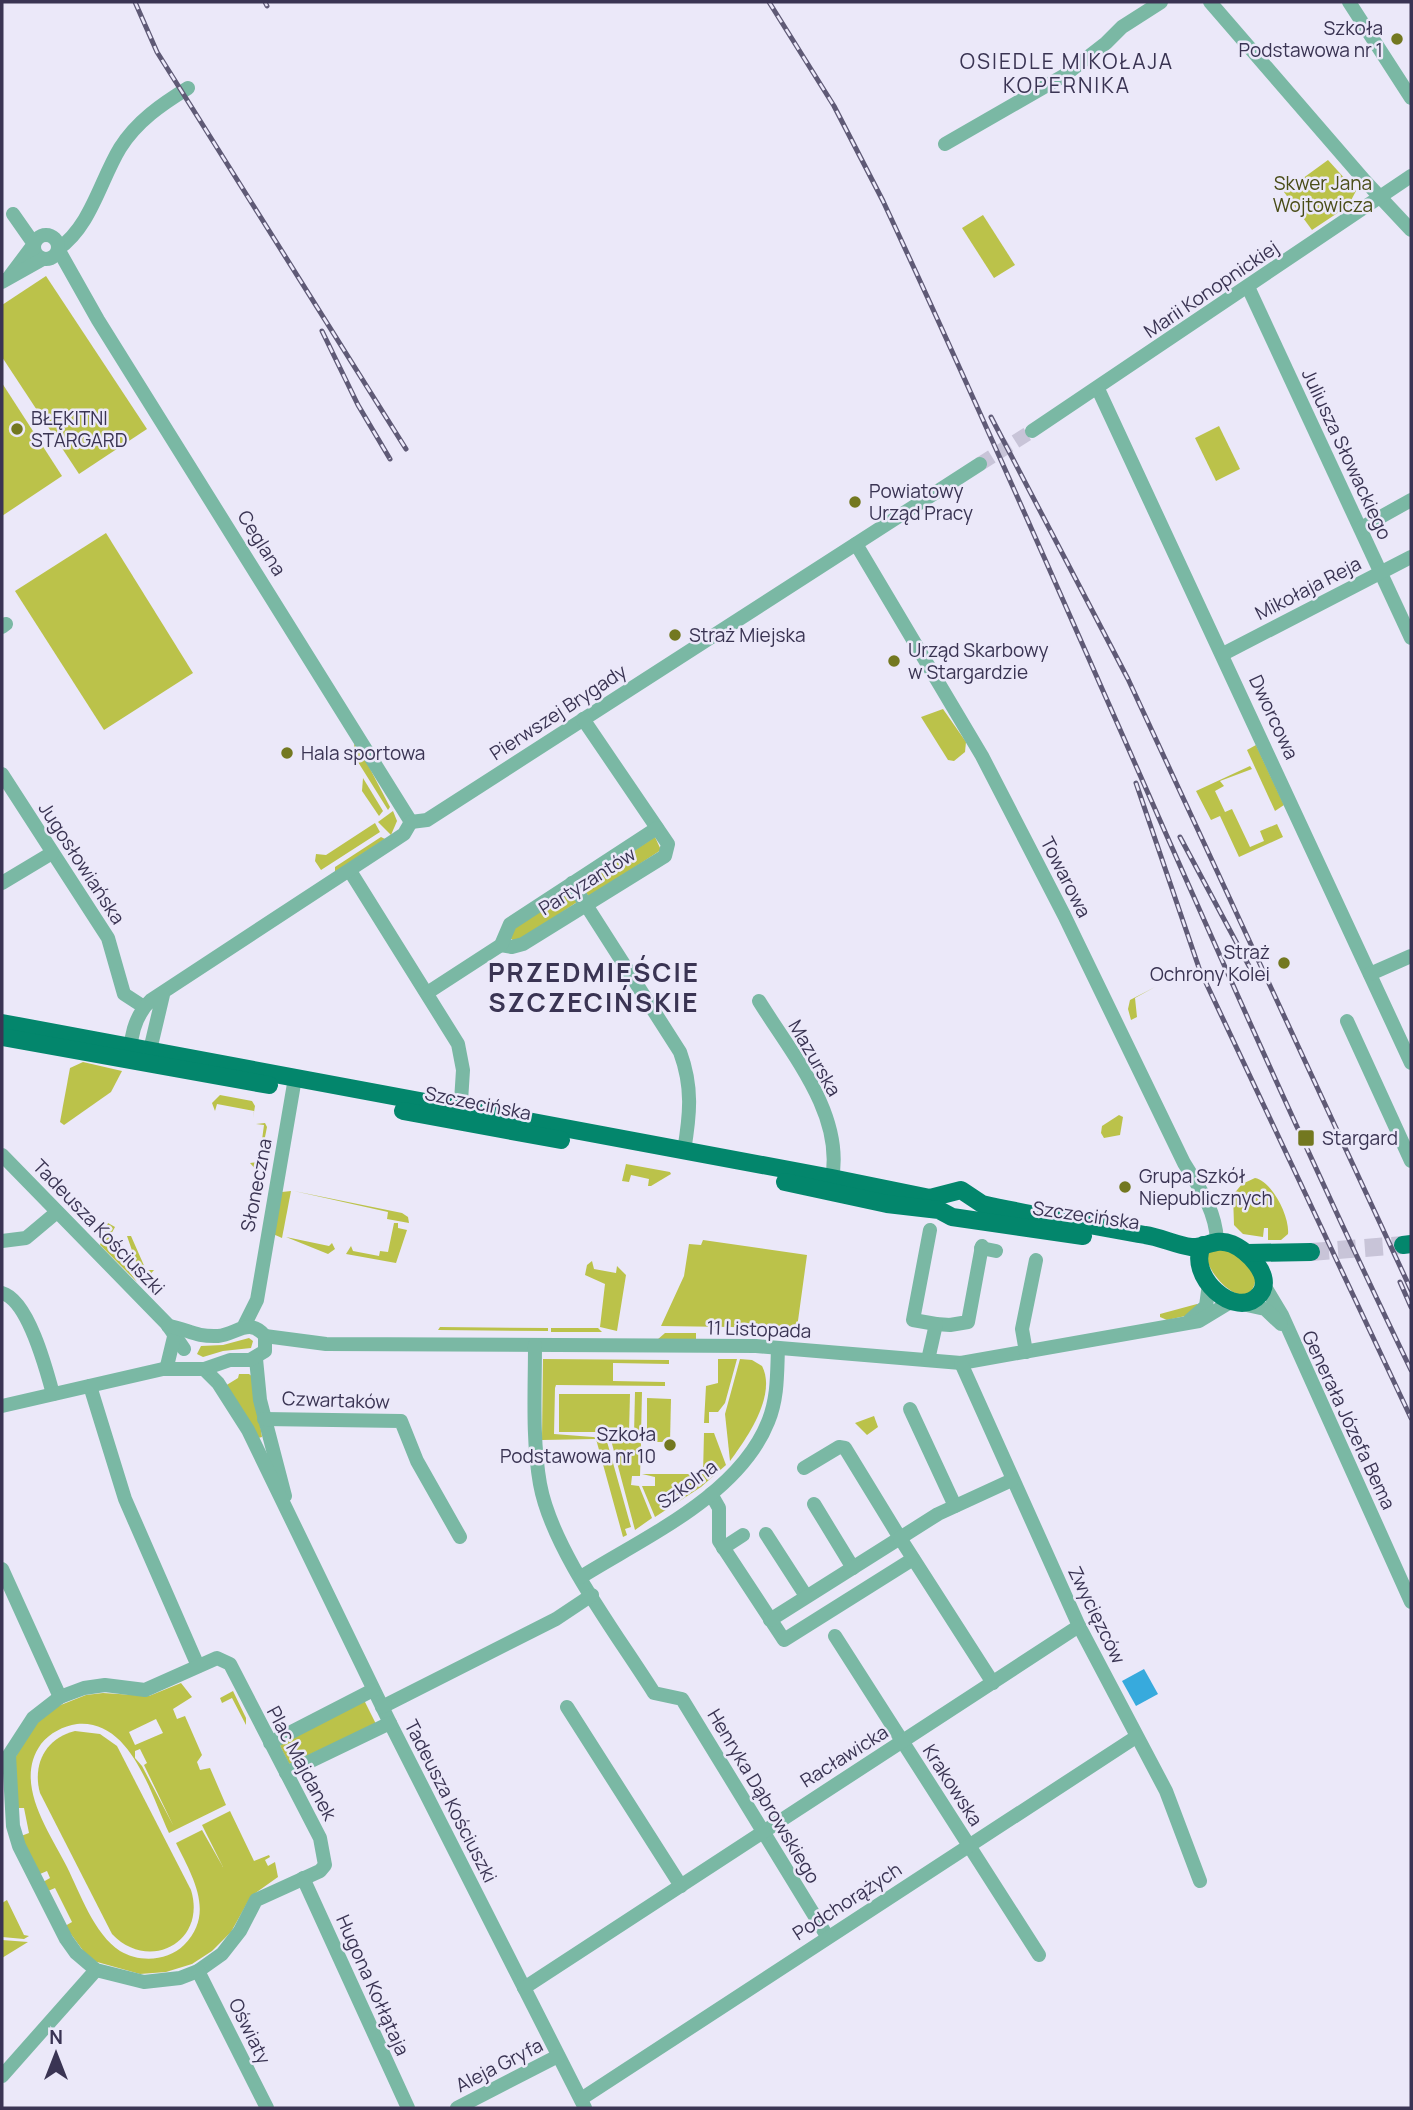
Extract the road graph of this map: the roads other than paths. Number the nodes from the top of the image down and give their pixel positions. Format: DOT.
graph roads {
  1 [pos="1161,2"];
  2 [pos="1210,2"];
  3 [pos="1349,2"];
  4 [pos="188,88"];
  5 [pos="1411,98"];
  6 [pos="945,144"];
  7 [pos="1411,176"];
  8 [pos="1379,197"];
  9 [pos="8,210"];
  10 [pos="82,220"];
  11 [pos="1411,230"];
  12 [pos="42,238"];
  13 [pos="49,256"];
  14 [pos="6,279"];
  15 [pos="1248,287"];
  16 [pos="1098,389"];
  17 [pos="1032,431"];
  18 [pos="980,464"];
  19 [pos="1411,500"];
  20 [pos="1361,528"];
  21 [pos="856,544"];
  22 [pos="1411,557"];
  23 [pos="1381,572"];
  24 [pos="1411,638"];
  25 [pos="1223,654"];
  26 [pos="583,719"];
  27 [pos="2,774"];
  28 [pos="411,822"];
  29 [pos="657,828"];
  30 [pos="52,853"];
  31 [pos="349,871"];
  32 [pos="2,883"];
  33 [pos="572,883"];
  34 [pos="584,904"];
  35 [pos="501,945"];
  36 [pos="1411,956"];
  37 [pos="1370,974"];
  38 [pos="427,993"];
  39 [pos="163,995"];
  40 [pos="759,1001"];
  41 [pos="144,1007"];
  42 [pos="1347,1021"];
  43 [pos="2,1023"];
  44 [pos="2,1037"];
  45 [pos="150,1050"];
  46 [pos="133,1054"];
  47 [pos="1411,1063"];
  48 [pos="294,1084"];
  49 [pos="460,1115"];
  50 [pos="684,1151"];
  51 [pos="2,1155"];
  52 [pos="1411,1161"];
  53 [pos="832,1178"];
  54 [pos="971,1199"];
  55 [pos="951,1209"];
  56 [pos="57,1212"];
  57 [pos="930,1230"];
  58 [pos="2,1241"];
  59 [pos="1210,1243"];
  60 [pos="986,1248"];
  61 [pos="1311,1252"];
  62 [pos="1247,1253"];
  63 [pos="1287,1254"];
  64 [pos="1036,1260"];
  65 [pos="1200,1267"];
  66 [pos="1263,1281"];
  67 [pos="1209,1284"];
  68 [pos="2,1293"];
  69 [pos="257,1300"];
  70 [pos="1235,1301"];
  71 [pos="1187,1323"];
  72 [pos="936,1324"];
  73 [pos="244,1326"];
  74 [pos="171,1331"];
  75 [pos="1286,1331"];
  76 [pos="262,1333"];
  77 [pos="195,1335"];
  78 [pos="326,1344"];
  79 [pos="536,1345"];
  80 [pos="778,1348"];
  81 [pos="184,1351"];
  82 [pos="1026,1353"];
  83 [pos="259,1357"];
  84 [pos="928,1360"];
  85 [pos="961,1363"];
  86 [pos="166,1367"];
  87 [pos="200,1368"];
  88 [pos="90,1386"];
  89 [pos="53,1394"];
  90 [pos="2,1406"];
  91 [pos="910,1409"];
  92 [pos="264,1419"];
  93 [pos="804,1468"];
  94 [pos="1012,1480"];
  95 [pos="711,1494"];
  96 [pos="814,1504"];
  97 [pos="955,1506"];
  98 [pos="287,1508"];
  99 [pos="766,1534"];
  100 [pos="743,1535"];
  101 [pos="460,1537"];
  102 [pos="900,1538"];
  103 [pos="723,1548"];
  104 [pos="913,1559"];
  105 [pos="853,1567"];
  106 [pos="2,1569"];
  107 [pos="581,1577"];
  108 [pos="592,1595"];
  109 [pos="806,1596"];
  110 [pos="1411,1602"];
  111 [pos="770,1620"];
  112 [pos="1079,1626"];
  113 [pos="835,1636"];
  114 [pos="198,1666"];
  115 [pos="993,1683"];
  116 [pos="373,1690"];
  117 [pos="60,1697"];
  118 [pos="382,1707"];
  119 [pos="567,1707"];
  120 [pos="390,1723"];
  121 [pos="1136,1737"];
  122 [pos="902,1742"];
  123 [pos="270,1743"];
  124 [pos="6,1757"];
  125 [pos="286,1773"];
  126 [pos="763,1830"];
  127 [pos="968,1844"];
  128 [pos="303,1878"];
  129 [pos="1200,1881"];
  130 [pos="681,1886"];
  131 [pos="827,1937"];
  132 [pos="1038,1955"];
  133 [pos="96,1970"];
  134 [pos="198,1971"];
  135 [pos="524,1988"];
  136 [pos="558,2056"];
  137 [pos="2,2076"];
  138 [pos="583,2104"];
  139 [pos="267,2108"];
  140 [pos="408,2108"];
  141 [pos="457,2108"];
  1 -- 6 [label="street"];
  2 -- 8 [label="street"];
  3 -- 5 [label="street"];
  4 -- 10 [label="street"];
  7 -- 8 [label="street, Marii Konopnickiej"];
  8 -- 11 [label="street"];
  8 -- 15 [label="street, Marii Konopnickiej"];
  9 -- 12 [label="street"];
  10 -- 12 [label="street"];
  10 -- 13 [label="street"];
  12 -- 13 [label="street"];
  12 -- 13 [label="street"];
  12 -- 14 [label="street"];
  13 -- 14 [label="street"];
  13 -- 28 [label="street, Ceglana"];
  15 -- 16 [label="street, Marii Konopnickiej"];
  15 -- 20 [label="street, Juliusza Słowackiego"];
  16 -- 17 [label="street, Marii Konopnickiej"];
  16 -- 25 [label="street, Dworcowa"];
  18 -- 21 [label="street, Pierwszej Brygady"];
  19 -- 20 [label="street"];
  20 -- 23 [label="street, Juliusza Słowackiego"];
  21 -- 26 [label="street, Pierwszej Brygady"];
  21 -- 59 [label="street, Towarowa"];
  22 -- 23 [label="street, Mikołaja Reja"];
  23 -- 24 [label="street, Juliusza Słowackiego"];
  23 -- 25 [label="street, Mikołaja Reja"];
  25 -- 37 [label="street, Dworcowa"];
  26 -- 28 [label="street, Pierwszej Brygady"];
  26 -- 29 [label="street, Partyzantów"];
  27 -- 30 [label="street, Jugosłowiańska"];
  28 -- 31 [label="street, Pierwszej Brygady"];
  29 -- 33 [label="street, Partyzantów"];
  29 -- 34 [label="street, Partyzantów"];
  30 -- 32 [label="street"];
  30 -- 41 [label="street, Jugosłowiańska"];
  31 -- 38 [label="street"];
  31 -- 39 [label="street, Pierwszej Brygady"];
  33 -- 34 [label="street"];
  33 -- 35 [label="street, Partyzantów"];
  34 -- 35 [label="street, Partyzantów"];
  34 -- 50 [label="street"];
  35 -- 38 [label="street, Partyzantów"];
  36 -- 37 [label="street"];
  37 -- 47 [label="street, Dworcowa"];
  38 -- 49 [label="street"];
  39 -- 41 [label="street, Pierwszej Brygady"];
  39 -- 45 [label="street"];
  40 -- 53 [label="street, Mazurska"];
  41 -- 46 [label="street"];
  42 -- 52 [label="street"];
  43 -- 46 [label="main road, Szczecińska"];
  44 -- 46 [label="main road, Szczecińska"];
  45 -- 46 [label="main road, Szczecińska"];
  45 -- 48 [label="main road, Szczecińska"];
  46 -- 48 [label="main road, Szczecińska"];
  48 -- 49 [label="main road, Szczecińska"];
  48 -- 69 [label="street, Słoneczna"];
  49 -- 50 [label="main road, Szczecińska"];
  49 -- 55 [label="main road, Szczecińska"];
  50 -- 53 [label="main road, Szczecińska"];
  51 -- 56 [label="street, Tadeusza Kościuszki"];
  53 -- 55 [label="main road, Szczecińska"];
  54 -- 55 [label="main road"];
  54 -- 55 [label="main road, Szczecińska"];
  54 -- 59 [label="main road, Szczecińska"];
  55 -- 65 [label="main road, Szczecińska"];
  56 -- 58 [label="street"];
  56 -- 74 [label="street, Tadeusza Kościuszki"];
  57 -- 72 [label="street"];
  59 -- 62 [label="main road"];
  59 -- 65 [label="main road"];
  60 -- 72 [label="street"];
  61 -- 63 [label="main road"];
  62 -- 63 [label="main road"];
  62 -- 66 [label="main road"];
  63 -- 66 [label="main road"];
  64 -- 82 [label="street"];
  65 -- 67 [label="main road"];
  66 -- 70 [label="main road"];
  66 -- 75 [label="street, Generała Józefa Bema"];
  67 -- 70 [label="main road"];
  67 -- 71 [label="street"];
  68 -- 89 [label="street"];
  69 -- 73 [label="street, Słoneczna"];
  69 -- 76 [label="street, Słoneczna"];
  70 -- 71 [label="street, 11 Listopada"];
  70 -- 75 [label="street, Generała Józefa Bema"];
  71 -- 82 [label="street, 11 Listopada"];
  72 -- 84 [label="street"];
  73 -- 76 [label="street, 11 Listopada"];
  73 -- 77 [label="street"];
  74 -- 77 [label="street, Tadeusza Kościuszki"];
  74 -- 81 [label="street, Tadeusza Kościuszki"];
  74 -- 86 [label="street"];
  75 -- 110 [label="street, Generała Józefa Bema"];
  76 -- 78 [label="street, 11 Listopada"];
  76 -- 83 [label="street, Słoneczna"];
  77 -- 81 [label="street"];
  78 -- 79 [label="street, 11 Listopada"];
  78 -- 83 [label="street, 11 Listopada"];
  79 -- 80 [label="street, 11 Listopada"];
  79 -- 107 [label="street, Henryka Dąbrowskiego"];
  80 -- 84 [label="street, 11 Listopada"];
  80 -- 95 [label="street, Szkolna"];
  81 -- 86 [label="street"];
  81 -- 87 [label="street, Tadeusza Kościuszki"];
  82 -- 85 [label="street, 11 Listopada"];
  83 -- 87 [label="street, 11 Listopada"];
  83 -- 92 [label="street, Tadeusza Kościuszki"];
  84 -- 85 [label="street, 11 Listopada"];
  85 -- 94 [label="street, Zwycięzców"];
  86 -- 87 [label="street, 11 Listopada"];
  86 -- 88 [label="street"];
  87 -- 98 [label="street, Tadeusza Kościuszki"];
  88 -- 89 [label="street"];
  88 -- 114 [label="street"];
  89 -- 90 [label="street"];
  91 -- 97 [label="street"];
  92 -- 98 [label="street, Tadeusza Kościuszki"];
  92 -- 101 [label="street, Czwartaków"];
  93 -- 102 [label="street"];
  94 -- 97 [label="street"];
  94 -- 112 [label="street, Zwycięzców"];
  95 -- 103 [label="street"];
  95 -- 107 [label="street, Szkolna"];
  96 -- 105 [label="street"];
  97 -- 102 [label="street"];
  98 -- 116 [label="street, Tadeusza Kościuszki"];
  99 -- 109 [label="street"];
  100 -- 103 [label="street"];
  102 -- 104 [label="street"];
  102 -- 105 [label="street"];
  103 -- 111 [label="street"];
  104 -- 111 [label="street"];
  104 -- 115 [label="street"];
  105 -- 109 [label="street"];
  106 -- 117 [label="street"];
  107 -- 108 [label="street, Henryka Dąbrowskiego"];
  108 -- 118 [label="street"];
  108 -- 126 [label="street, Henryka Dąbrowskiego"];
  109 -- 111 [label="street"];
  112 -- 115 [label="street, Racławicka"];
  112 -- 121 [label="street, Zwycięzców"];
  113 -- 122 [label="street, Krakowska"];
  114 -- 117 [label="street, Plac Majdanek"];
  114 -- 123 [label="street, Plac Majdanek"];
  115 -- 122 [label="street, Racławicka"];
  116 -- 118 [label="street, Tadeusza Kościuszki"];
  116 -- 123 [label="street"];
  117 -- 124 [label="street, Plac Majdanek"];
  118 -- 120 [label="street, Tadeusza Kościuszki"];
  119 -- 130 [label="street"];
  120 -- 125 [label="street"];
  120 -- 135 [label="street, Tadeusza Kościuszki"];
  121 -- 127 [label="street, Podchorążych"];
  121 -- 129 [label="street, Zwycięzców"];
  122 -- 126 [label="street, Racławicka"];
  122 -- 127 [label="street, Krakowska"];
  123 -- 125 [label="street, Plac Majdanek"];
  124 -- 133 [label="street"];
  125 -- 128 [label="street, Plac Majdanek"];
  126 -- 130 [label="street, Racławicka"];
  126 -- 131 [label="street, Henryka Dąbrowskiego"];
  127 -- 131 [label="street, Podchorążych"];
  127 -- 132 [label="street, Krakowska"];
  128 -- 134 [label="street, Plac Majdanek"];
  128 -- 140 [label="street, Hugona Kołłątaja"];
  130 -- 135 [label="street, Racławicka"];
  131 -- 138 [label="street, Podchorążych"];
  133 -- 134 [label="street, Plac Majdanek"];
  133 -- 137 [label="street"];
  134 -- 139 [label="street, Oświaty"];
  135 -- 136 [label="street, Tadeusza Kościuszki"];
  136 -- 138 [label="street, Tadeusza Kościuszki"];
  136 -- 141 [label="street, Aleja Gryfa"];
}
